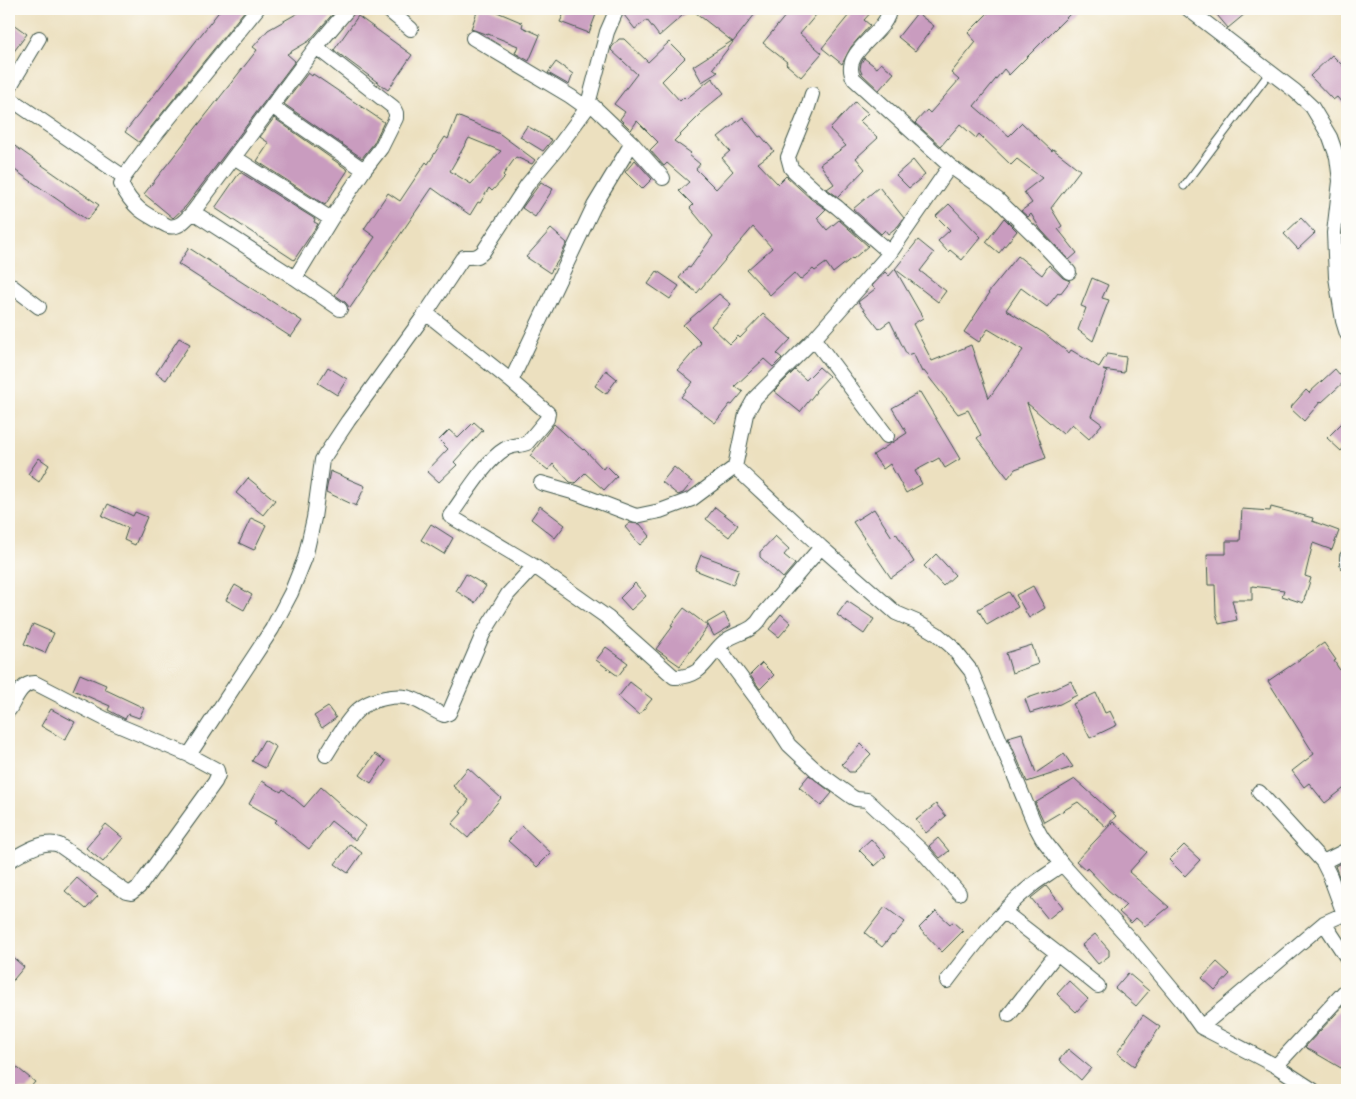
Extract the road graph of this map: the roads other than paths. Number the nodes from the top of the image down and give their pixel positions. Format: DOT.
graph roads {
  1 [pos="257,9"];
  2 [pos="348,9"];
  3 [pos="389,9"];
  4 [pos="617,9"];
  5 [pos="889,9"];
  6 [pos="1188,9"];
  7 [pos="411,29"];
  8 [pos="39,38"];
  9 [pos="473,38"];
  10 [pos="316,47"];
  11 [pos="1270,72"];
  12 [pos="9,88"];
  13 [pos="812,94"];
  14 [pos="9,98"];
  15 [pos="588,105"];
  16 [pos="273,107"];
  17 [pos="632,143"];
  18 [pos="234,156"];
  19 [pos="950,166"];
  20 [pos="364,170"];
  21 [pos="124,177"];
  22 [pos="663,178"];
  23 [pos="1184,186"];
  24 [pos="193,212"];
  25 [pos="331,219"];
  26 [pos="890,253"];
  27 [pos="1069,272"];
  28 [pos="295,278"];
  29 [pos="9,284"];
  30 [pos="39,307"];
  31 [pos="340,309"];
  32 [pos="426,314"];
  33 [pos="1347,334"];
  34 [pos="814,338"];
  35 [pos="511,381"];
  36 [pos="887,436"];
  37 [pos="735,467"];
  38 [pos="541,482"];
  39 [pos="820,547"];
  40 [pos="1347,557"];
  41 [pos="1347,563"];
  42 [pos="534,566"];
  43 [pos="719,648"];
  44 [pos="9,710"];
  45 [pos="189,755"];
  46 [pos="326,755"];
  47 [pos="1259,792"];
  48 [pos="1347,850"];
  49 [pos="9,861"];
  50 [pos="1323,862"];
  51 [pos="1062,864"];
  52 [pos="959,894"];
  53 [pos="1004,912"];
  54 [pos="1346,914"];
  55 [pos="1324,923"];
  56 [pos="1057,953"];
  57 [pos="1347,958"];
  58 [pos="947,981"];
  59 [pos="1098,986"];
  60 [pos="1347,989"];
  61 [pos="1009,1015"];
  62 [pos="1201,1027"];
  63 [pos="1276,1066"];
  64 [pos="1313,1090"];
  1 -- 21 [label="street"];
  2 -- 10 [label="street"];
  3 -- 7 [label="street"];
  4 -- 15 [label="street"];
  5 -- 19 [label="street"];
  6 -- 11 [label="street"];
  8 -- 12 [label="street"];
  9 -- 15 [label="street"];
  10 -- 16 [label="street"];
  10 -- 20 [label="street"];
  11 -- 23 [label="lane"];
  11 -- 33 [label="street"];
  13 -- 26 [label="street"];
  14 -- 21 [label="street"];
  15 -- 17 [label="street"];
  15 -- 32 [label="street"];
  16 -- 18 [label="street"];
  16 -- 20 [label="street"];
  17 -- 22 [label="street"];
  17 -- 35 [label="street"];
  18 -- 24 [label="street"];
  18 -- 25 [label="street"];
  19 -- 26 [label="street"];
  19 -- 27 [label="street"];
  20 -- 25 [label="street"];
  21 -- 24 [label="street"];
  24 -- 28 [label="street"];
  25 -- 28 [label="street"];
  26 -- 34 [label="street"];
  28 -- 31 [label="street"];
  29 -- 30 [label="street"];
  32 -- 35 [label="street"];
  32 -- 45 [label="street"];
  34 -- 36 [label="street"];
  34 -- 37 [label="street"];
  35 -- 42 [label="street"];
  37 -- 38 [label="street"];
  37 -- 39 [label="street"];
  39 -- 43 [label="street"];
  39 -- 51 [label="street"];
  40 -- 41 [label="street"];
  42 -- 43 [label="street"];
  42 -- 46 [label="street"];
  43 -- 52 [label="street"];
  44 -- 45 [label="street"];
  45 -- 49 [label="street"];
  47 -- 50 [label="street"];
  48 -- 50 [label="street"];
  50 -- 54 [label="street"];
  51 -- 53 [label="street"];
  51 -- 62 [label="street"];
  53 -- 56 [label="street"];
  53 -- 58 [label="street"];
  54 -- 55 [label="street"];
  55 -- 57 [label="street"];
  55 -- 62 [label="street"];
  56 -- 59 [label="street"];
  56 -- 61 [label="street"];
  60 -- 63 [label="street"];
  62 -- 63 [label="street"];
  63 -- 64 [label="street"];
}
